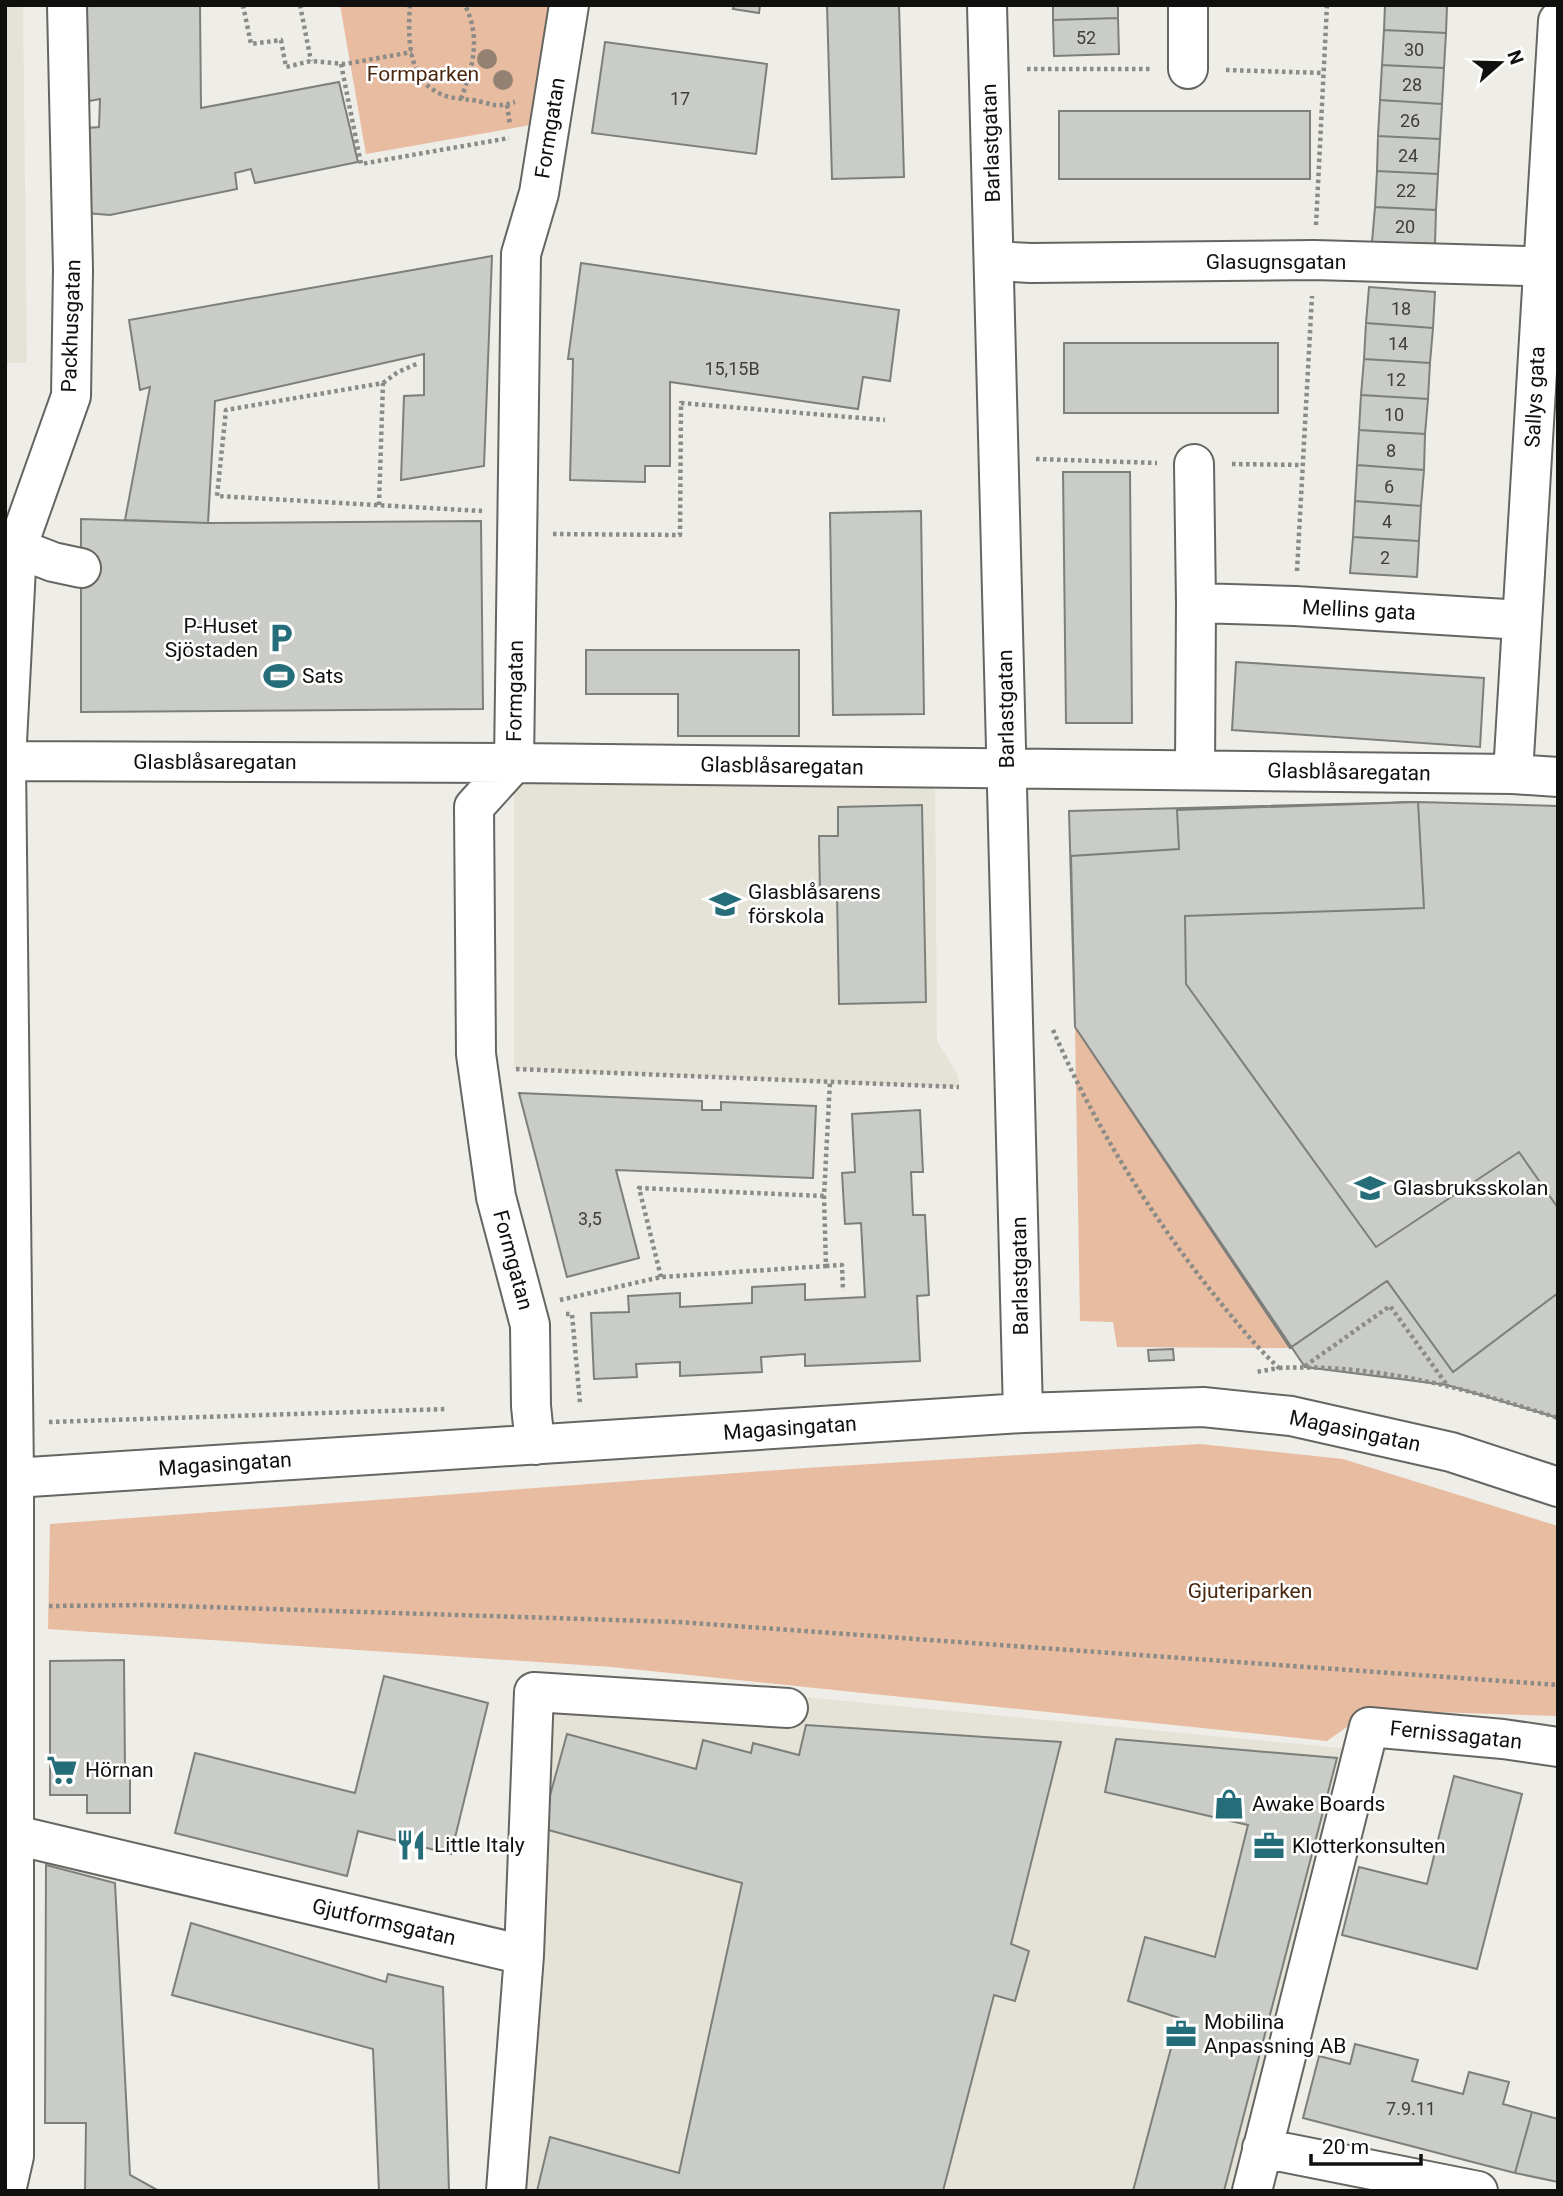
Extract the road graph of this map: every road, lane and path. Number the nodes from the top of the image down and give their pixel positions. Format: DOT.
graph roads {
  1 [pos="67,5"];
  2 [pos="243,5"];
  3 [pos="300,5"];
  4 [pos="410,5"];
  5 [pos="465,5"];
  6 [pos="569,5"];
  7 [pos="986,5"];
  8 [pos="1188,5"];
  9 [pos="1328,5"];
  10 [pos="1558,21"];
  11 [pos="412,52"];
  12 [pos="311,61"];
  13 [pos="341,64"];
  14 [pos="1188,69"];
  15 [pos="461,99"];
  16 [pos="519,101"];
  17 [pos="549,132"];
  18 [pos="1314,260"];
  19 [pos="995,261"];
  20 [pos="1550,266"];
  21 [pos="419,363"];
  22 [pos="383,383"];
  23 [pos="885,420"];
  24 [pos="1194,464"];
  25 [pos="379,505"];
  26 [pos="517,523"];
  27 [pos="18,548"];
  28 [pos="80,568"];
  29 [pos="1196,603"];
  30 [pos="1294,606"];
  31 [pos="1522,620"];
  32 [pos="6,761"];
  33 [pos="514,763"];
  34 [pos="1007,768"];
  35 [pos="1195,769"];
  36 [pos="1513,774"];
  37 [pos="1558,777"];
  38 [pos="1049,1020"];
  39 [pos="830,1081"];
  40 [pos="515,1082"];
  41 [pos="959,1087"];
  42 [pos="824,1196"];
  43 [pos="826,1266"];
  44 [pos="661,1276"];
  45 [pos="843,1291"];
  46 [pos="548,1303"];
  47 [pos="1305,1367"];
  48 [pos="1279,1368"];
  49 [pos="1259,1372"];
  50 [pos="1447,1385"];
  51 [pos="1023,1413"];
  52 [pos="1558,1418"];
  53 [pos="535,1444"];
  54 [pos="14,1478"];
  55 [pos="1558,1486"];
  56 [pos="14,1606"];
  57 [pos="1558,1685"];
  58 [pos="10,1701"];
  59 [pos="788,1708"];
  60 [pos="1558,1747"];
  61 [pos="15,1835"];
  62 [pos="10,1930"];
  63 [pos="524,1955"];
  64 [pos="1262,2148"];
  65 [pos="6,2191"];
  66 [pos="506,2191"];
  67 [pos="1252,2191"];
  68 [pos="1478,2191"];
  1 -- 27 [label="street, Packhusgatan"];
  2 -- 12 [label="path"];
  3 -- 12 [label="path"];
  4 -- 11 [label="path"];
  5 -- 15 [label="path"];
  6 -- 17 [label="street, Formgatan"];
  7 -- 19 [label="street, Barlastgatan"];
  8 -- 14 [label="street"];
  9 -- 18 [label="path"];
  10 -- 20 [label="street, Sallys gata"];
  11 -- 13 [label="path"];
  11 -- 15 [label="path"];
  12 -- 13 [label="path"];
  13 -- 17 [label="path"];
  15 -- 16 [label="path"];
  17 -- 26 [label="street, Formgatan"];
  18 -- 19 [label="street, Glasugnsgatan"];
  18 -- 20 [label="street, Glasugnsgatan"];
  18 -- 30 [label="path"];
  19 -- 34 [label="street, Barlastgatan"];
  20 -- 31 [label="street, Sallys gata"];
  21 -- 22 [label="path"];
  22 -- 25 [label="path"];
  22 -- 25 [label="path"];
  23 -- 26 [label="path"];
  24 -- 29 [label="street"];
  25 -- 26 [label="path"];
  26 -- 33 [label="street, Formgatan"];
  27 -- 28 [label="street"];
  27 -- 32 [label="street, Packhusgatan"];
  29 -- 30 [label="street, Mellins gata"];
  29 -- 35 [label="street"];
  30 -- 31 [label="street, Mellins gata"];
  31 -- 36 [label="street, Sallys gata"];
  32 -- 33 [label="street, Glasblåsaregatan"];
  32 -- 54 [label="street, Packhusgatan"];
  33 -- 34 [label="street, Glasblåsaregatan"];
  33 -- 53 [label="street, Formgatan"];
  34 -- 35 [label="street, Glasblåsaregatan"];
  34 -- 51 [label="street, Barlastgatan"];
  35 -- 36 [label="street, Glasblåsaregatan"];
  36 -- 37 [label="street, Glasblåsaregatan"];
  38 -- 48 [label="path"];
  39 -- 40 [label="path"];
  39 -- 41 [label="path"];
  39 -- 42 [label="path"];
  42 -- 43 [label="path"];
  42 -- 44 [label="path"];
  43 -- 44 [label="path"];
  43 -- 45 [label="path"];
  44 -- 46 [label="path"];
  47 -- 48 [label="path"];
  47 -- 50 [label="path"];
  47 -- 50 [label="path"];
  48 -- 49 [label="path"];
  50 -- 52 [label="path"];
  51 -- 53 [label="street, Magasingatan"];
  51 -- 55 [label="street, Magasingatan"];
  53 -- 54 [label="street, Magasingatan"];
  54 -- 56 [label="street, Packhusgatan"];
  56 -- 57 [label="path"];
  56 -- 58 [label="street, Packhusgatan"];
  58 -- 61 [label="street, Packhusgatan"];
  59 -- 63 [label="street"];
  60 -- 64 [label="street, Fernissagatan"];
  61 -- 62 [label="street, Packhusgatan"];
  61 -- 63 [label="street, Gjutformsgatan"];
  62 -- 65 [label="street, Packhusgatan"];
  63 -- 66 [label="street"];
  64 -- 67 [label="street"];
  64 -- 68 [label="street"];
}
